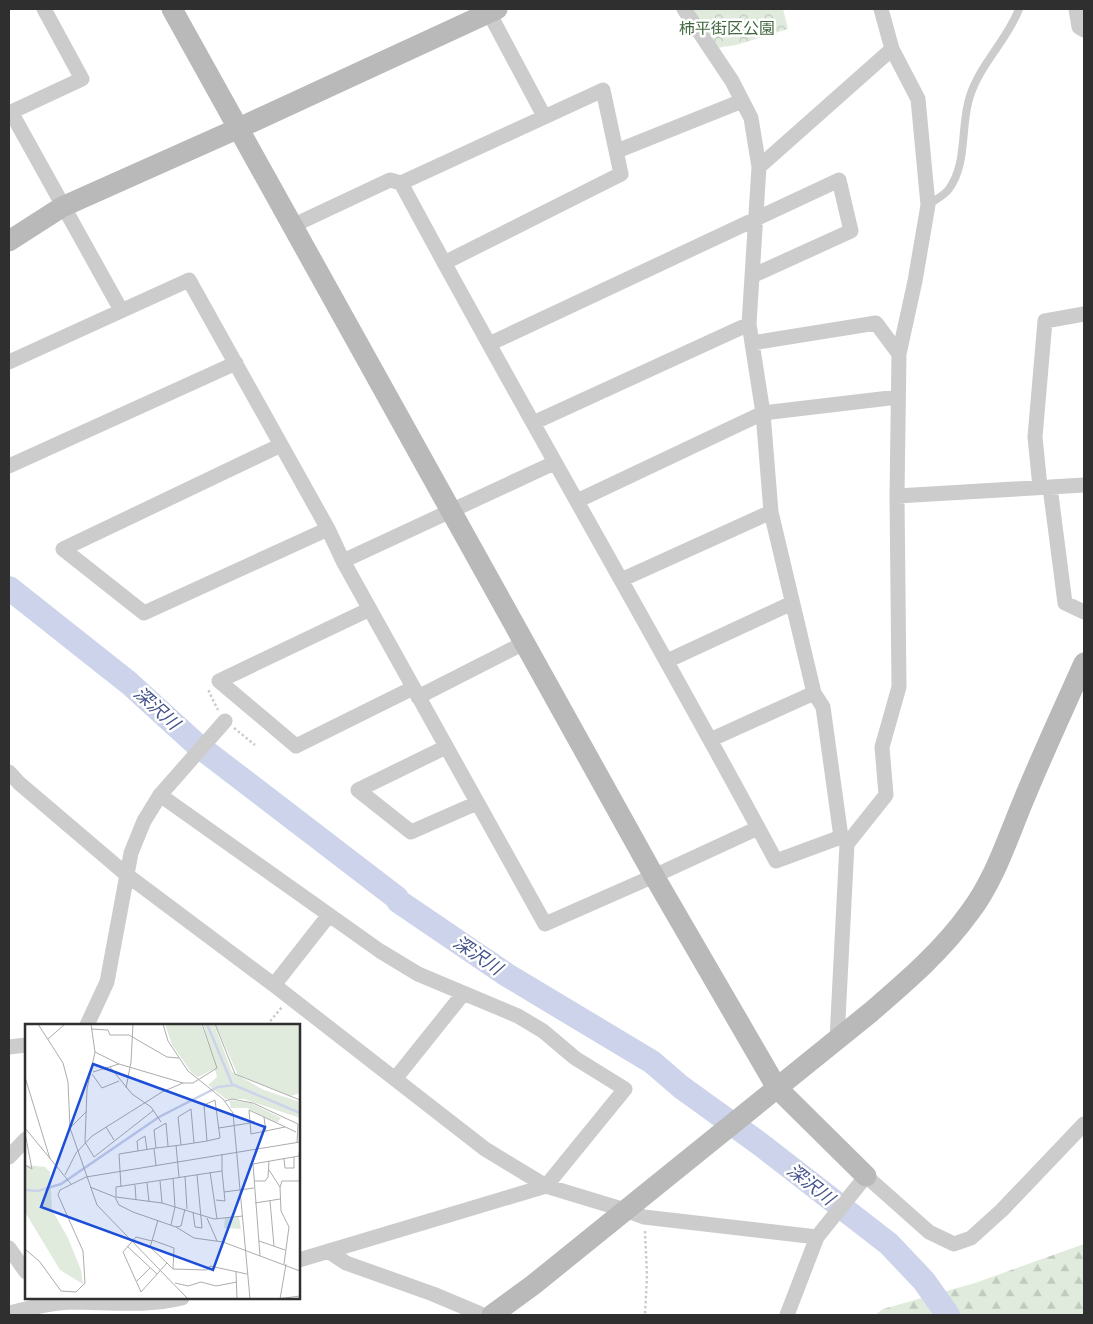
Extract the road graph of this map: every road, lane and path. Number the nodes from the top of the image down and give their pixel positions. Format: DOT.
graph roads {
  1 [pos="44,9"];
  2 [pos="172,9"];
  3 [pos="684,9"];
  4 [pos="881,9"];
  5 [pos="1020,9"];
  6 [pos="1076,9"];
  7 [pos="491,10"];
  8 [pos="1084,30"];
  9 [pos="892,49"];
  10 [pos="742,100"];
  11 [pos="10,113"];
  12 [pos="544,116"];
  13 [pos="239,128"];
  14 [pos="617,151"];
  15 [pos="759,167"];
  16 [pos="401,183"];
  17 [pos="928,205"];
  18 [pos="62,206"];
  19 [pos="754,218"];
  20 [pos="292,226"];
  21 [pos="9,241"];
  22 [pos="444,263"];
  23 [pos="752,276"];
  24 [pos="121,310"];
  25 [pos="1084,314"];
  26 [pos="749,324"];
  27 [pos="752,343"];
  28 [pos="489,344"];
  29 [pos="899,354"];
  30 [pos="9,362"];
  31 [pos="236,362"];
  32 [pos="898,397"];
  33 [pos="763,413"];
  34 [pos="533,423"];
  35 [pos="281,445"];
  36 [pos="554,463"];
  37 [pos="9,466"];
  38 [pos="1084,485"];
  39 [pos="1045,487"];
  40 [pos="897,496"];
  41 [pos="577,501"];
  42 [pos="451,510"];
  43 [pos="771,512"];
  44 [pos="328,529"];
  45 [pos="342,560"];
  46 [pos="621,580"];
  47 [pos="792,603"];
  48 [pos="370,609"];
  49 [pos="1084,612"];
  50 [pos="526,642"];
  51 [pos="667,661"];
  52 [pos="1084,663"];
  53 [pos="416,693"];
  54 [pos="814,693"];
  55 [pos="225,720"];
  56 [pos="710,740"];
  57 [pos="446,747"];
  58 [pos="9,772"];
  59 [pos="160,795"];
  60 [pos="477,803"];
  61 [pos="758,828"];
  62 [pos="844,840"];
  63 [pos="127,875"];
  64 [pos="654,876"];
  65 [pos="329,915"];
  66 [pos="274,984"];
  67 [pos="463,994"];
  68 [pos="290,997"];
  69 [pos="87,1024"];
  70 [pos="268,1024"];
  71 [pos="837,1039"];
  72 [pos="25,1044"];
  73 [pos="9,1047"];
  74 [pos="395,1079"];
  75 [pos="777,1088"];
  76 [pos="1084,1124"];
  77 [pos="25,1140"];
  78 [pos="9,1157"];
  79 [pos="866,1177"];
  80 [pos="546,1186"];
  81 [pos="635,1214"];
  82 [pos="818,1237"];
  83 [pos="9,1248"];
  84 [pos="328,1251"];
  85 [pos="300,1260"];
  86 [pos="25,1271"];
  87 [pos="174,1299"];
  88 [pos="72,1300"];
  89 [pos="47,1301"];
  90 [pos="9,1313"];
  91 [pos="484,1315"];
  92 [pos="492,1315"];
  93 [pos="645,1315"];
  94 [pos="787,1315"];
  1 -- 11 [label="street"];
  2 -- 13 [label="street"];
  3 -- 10 [label="street"];
  4 -- 9 [label="street"];
  5 -- 17 [label="lane"];
  6 -- 8 [label="street"];
  7 -- 12 [label="street"];
  7 -- 13 [label="street"];
  9 -- 15 [label="street"];
  9 -- 17 [label="street"];
  10 -- 14 [label="street"];
  10 -- 15 [label="street"];
  11 -- 18 [label="street"];
  12 -- 14 [label="street"];
  12 -- 16 [label="street"];
  13 -- 18 [label="street"];
  13 -- 20 [label="street"];
  14 -- 22 [label="street"];
  15 -- 19 [label="street"];
  16 -- 20 [label="street"];
  16 -- 22 [label="street"];
  17 -- 29 [label="street"];
  18 -- 21 [label="street"];
  18 -- 24 [label="street"];
  19 -- 23 [label="street"];
  19 -- 23 [label="street"];
  19 -- 28 [label="street"];
  20 -- 42 [label="street"];
  22 -- 28 [label="street"];
  23 -- 26 [label="street"];
  24 -- 30 [label="street"];
  24 -- 31 [label="street"];
  25 -- 39 [label="street"];
  26 -- 27 [label="street"];
  26 -- 34 [label="street"];
  27 -- 29 [label="street"];
  27 -- 33 [label="street"];
  28 -- 34 [label="street"];
  29 -- 32 [label="street"];
  31 -- 35 [label="street"];
  31 -- 37 [label="street"];
  32 -- 33 [label="street"];
  32 -- 40 [label="street"];
  33 -- 41 [label="street"];
  33 -- 43 [label="street"];
  34 -- 36 [label="street"];
  35 -- 44 [label="street"];
  35 -- 44 [label="street"];
  36 -- 41 [label="street"];
  36 -- 42 [label="street"];
  38 -- 39 [label="street"];
  39 -- 40 [label="street"];
  39 -- 49 [label="street"];
  40 -- 62 [label="street"];
  41 -- 46 [label="street"];
  42 -- 45 [label="street"];
  42 -- 50 [label="street"];
  43 -- 46 [label="street"];
  43 -- 47 [label="street"];
  44 -- 45 [label="street"];
  45 -- 48 [label="street"];
  46 -- 51 [label="street"];
  47 -- 51 [label="street"];
  47 -- 54 [label="street"];
  48 -- 53 [label="street"];
  48 -- 53 [label="street"];
  50 -- 53 [label="street"];
  50 -- 64 [label="street"];
  51 -- 56 [label="street"];
  52 -- 71 [label="street"];
  53 -- 57 [label="street"];
  54 -- 56 [label="street"];
  54 -- 62 [label="street"];
  55 -- 59 [label="street"];
  56 -- 61 [label="street"];
  57 -- 60 [label="street"];
  57 -- 60 [label="street"];
  58 -- 63 [label="street"];
  59 -- 63 [label="street"];
  59 -- 65 [label="street"];
  60 -- 64 [label="street"];
  61 -- 62 [label="street"];
  61 -- 64 [label="street"];
  62 -- 71 [label="street"];
  63 -- 66 [label="street"];
  63 -- 69 [label="street"];
  64 -- 75 [label="street"];
  65 -- 66 [label="street"];
  65 -- 67 [label="street"];
  66 -- 68 [label="street"];
  67 -- 74 [label="street"];
  67 -- 80 [label="street"];
  68 -- 70 [label="path"];
  68 -- 74 [label="street"];
  71 -- 75 [label="street"];
  72 -- 73 [label="street"];
  74 -- 80 [label="street"];
  75 -- 79 [label="street"];
  75 -- 81 [label="street"];
  76 -- 79 [label="street"];
  77 -- 78 [label="street"];
  79 -- 82 [label="street"];
  80 -- 81 [label="street"];
  80 -- 84 [label="street"];
  81 -- 82 [label="street"];
  81 -- 92 [label="street"];
  81 -- 93 [label="path"];
  82 -- 94 [label="street"];
  83 -- 86 [label="street"];
  84 -- 85 [label="street"];
  84 -- 91 [label="street"];
  87 -- 88 [label="street"];
  88 -- 89 [label="street"];
  89 -- 90 [label="street"];
}
